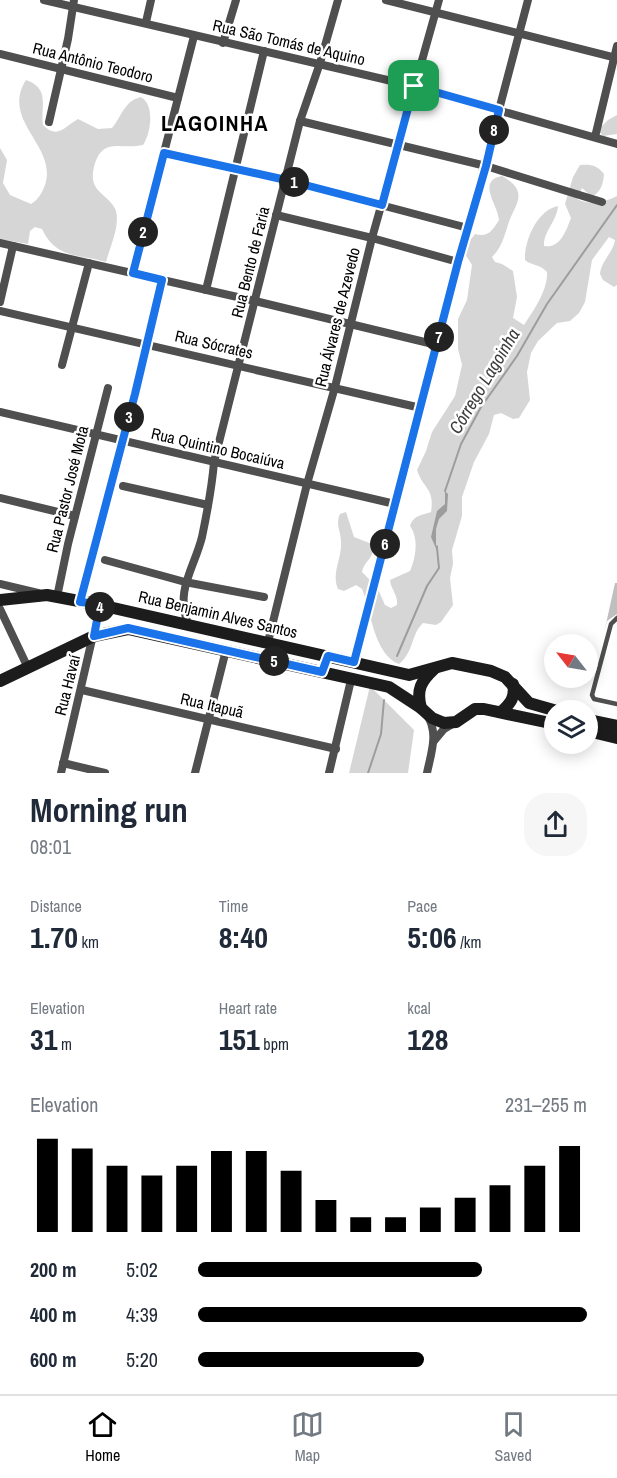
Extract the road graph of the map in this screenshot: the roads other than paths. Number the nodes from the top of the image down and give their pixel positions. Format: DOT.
graph roads {
  1 [pos="44,0"];
  2 [pos="151,0"];
  3 [pos="236,0"];
  4 [pos="338,0"];
  5 [pos="386,0"];
  6 [pos="439,0"];
  7 [pos="528,0"];
  8 [pos="74,3"];
  9 [pos="435,13"];
  10 [pos="146,22"];
  11 [pos="520,32"];
  12 [pos="194,36"];
  13 [pos="223,43"];
  14 [pos="617,46"];
  15 [pos="264,51"];
  16 [pos="0,54"];
  17 [pos="616,57"];
  18 [pos="320,63"];
  19 [pos="61,70"];
  20 [pos="414,86"];
  21 [pos="178,98"];
  22 [pos="499,110"];
  23 [pos="300,121"];
  24 [pos="49,122"];
  25 [pos="595,137"];
  26 [pos="617,144"];
  27 [pos="398,145"];
  28 [pos="164,153"];
  29 [pos="486,166"];
  30 [pos="236,170"];
  31 [pos="286,180"];
  32 [pos="602,202"];
  33 [pos="382,205"];
  34 [pos="276,215"];
  35 [pos="468,228"];
  36 [pos="372,238"];
  37 [pos="0,243"];
  38 [pos="13,246"];
  39 [pos="458,262"];
  40 [pos="89,263"];
  41 [pos="133,273"];
  42 [pos="162,280"];
  43 [pos="206,290"];
  44 [pos="255,301"];
  45 [pos="0,302"];
  46 [pos="0,311"];
  47 [pos="350,323"];
  48 [pos="72,327"];
  49 [pos="148,344"];
  50 [pos="437,345"];
  51 [pos="62,365"];
  52 [pos="240,365"];
  53 [pos="335,387"];
  54 [pos="108,388"];
  55 [pos="421,408"];
  56 [pos="0,412"];
  57 [pos="97,436"];
  58 [pos="123,442"];
  59 [pos="214,462"];
  60 [pos="307,484"];
  61 [pos="123,486"];
  62 [pos="0,498"];
  63 [pos="395,504"];
  64 [pos="208,505"];
  65 [pos="75,516"];
  66 [pos="105,560"];
  67 [pos="185,582"];
  68 [pos="0,584"];
  69 [pos="52,596"];
  70 [pos="264,597"];
  71 [pos="0,600"];
  72 [pos="80,602"];
  73 [pos="100,604"];
  74 [pos="0,609"];
  75 [pos="617,618"];
  76 [pos="188,624"];
  77 [pos="94,636"];
  78 [pos="268,642"];
  79 [pos="226,650"];
  80 [pos="328,656"];
  81 [pos="354,662"];
  82 [pos="437,666"];
  83 [pos="28,668"];
  84 [pos="322,672"];
  85 [pos="351,680"];
  86 [pos="0,681"];
  87 [pos="513,684"];
  88 [pos="82,690"];
  89 [pos="617,704"];
  90 [pos="544,707"];
  91 [pos="421,708"];
  92 [pos="501,712"];
  93 [pos="208,719"];
  94 [pos="456,722"];
  95 [pos="544,722"];
  96 [pos="598,723"];
  97 [pos="617,726"];
  98 [pos="598,733"];
  99 [pos="617,738"];
  100 [pos="434,741"];
  101 [pos="336,749"];
  102 [pos="63,764"];
  103 [pos="61,773"];
  104 [pos="105,773"];
  105 [pos="195,773"];
  106 [pos="329,773"];
  107 [pos="427,773"];
  1 -- 8 [label="street, Rua São Tomás de Aquino"];
  2 -- 10 [label="street"];
  3 -- 13 [label="street"];
  4 -- 18 [label="street, Rua Bento de Faria"];
  5 -- 9 [label="street"];
  6 -- 9 [label="street, Rua Álvares de Azevedo"];
  7 -- 11 [label="street"];
  8 -- 10 [label="street, Rua São Tomás de Aquino"];
  8 -- 19 [label="street"];
  9 -- 11 [label="street"];
  9 -- 20 [label="street, Rua Álvares de Azevedo"];
  10 -- 12 [label="street, Rua São Tomás de Aquino"];
  11 -- 17 [label="street"];
  11 -- 22 [label="street"];
  12 -- 13 [label="street, Rua São Tomás de Aquino"];
  12 -- 21 [label="street"];
  13 -- 15 [label="street, Rua São Tomás de Aquino"];
  14 -- 17 [label="street"];
  15 -- 18 [label="street, Rua São Tomás de Aquino"];
  15 -- 30 [label="street"];
  16 -- 19 [label="street, Rua Antônio Teodoro"];
  17 -- 25 [label="street"];
  18 -- 20 [label="street, Rua São Tomás de Aquino"];
  18 -- 23 [label="street, Rua Bento de Faria"];
  19 -- 21 [label="street, Rua Antônio Teodoro"];
  19 -- 24 [label="street"];
  20 -- 22 [label="street, Rua São Tomás de Aquino"];
  20 -- 27 [label="street, Rua Álvares de Azevedo"];
  21 -- 28 [label="street"];
  22 -- 25 [label="street, Rua São Tomás de Aquino"];
  22 -- 29 [label="street"];
  23 -- 27 [label="street"];
  23 -- 31 [label="street, Rua Bento de Faria"];
  25 -- 26 [label="street, Rua São Tomás de Aquino"];
  27 -- 29 [label="street"];
  27 -- 33 [label="street, Rua Álvares de Azevedo"];
  28 -- 30 [label="street"];
  28 -- 41 [label="street"];
  29 -- 32 [label="street"];
  29 -- 35 [label="street"];
  30 -- 31 [label="street"];
  30 -- 43 [label="street"];
  31 -- 33 [label="street"];
  31 -- 34 [label="street, Rua Bento de Faria"];
  33 -- 35 [label="street"];
  33 -- 36 [label="street, Rua Álvares de Azevedo"];
  34 -- 36 [label="street"];
  34 -- 44 [label="street, Rua Bento de Faria"];
  35 -- 39 [label="street"];
  36 -- 39 [label="street"];
  36 -- 47 [label="street, Rua Álvares de Azevedo"];
  37 -- 38 [label="street"];
  38 -- 40 [label="street"];
  38 -- 45 [label="street"];
  39 -- 50 [label="street"];
  40 -- 41 [label="street"];
  40 -- 48 [label="street"];
  41 -- 42 [label="street"];
  42 -- 43 [label="street"];
  42 -- 49 [label="street"];
  43 -- 44 [label="street"];
  44 -- 47 [label="street"];
  44 -- 52 [label="street, Rua Bento de Faria"];
  46 -- 48 [label="street, Rua Sócrates"];
  47 -- 50 [label="street"];
  47 -- 53 [label="street, Rua Álvares de Azevedo"];
  48 -- 49 [label="street, Rua Sócrates"];
  48 -- 51 [label="street"];
  49 -- 52 [label="street, Rua Sócrates"];
  49 -- 58 [label="street"];
  50 -- 55 [label="street"];
  52 -- 53 [label="street, Rua Sócrates"];
  52 -- 59 [label="street, Rua Bento de Faria"];
  53 -- 55 [label="street, Rua Sócrates"];
  53 -- 60 [label="street, Rua Álvares de Azevedo"];
  54 -- 57 [label="street, Rua Pastor José Mota"];
  55 -- 63 [label="street"];
  56 -- 57 [label="street, Rua Quintino Bocaiúva"];
  57 -- 58 [label="street, Rua Quintino Bocaiúva"];
  57 -- 65 [label="street, Rua Pastor José Mota"];
  58 -- 59 [label="street, Rua Quintino Bocaiúva"];
  58 -- 72 [label="street"];
  59 -- 60 [label="street, Rua Quintino Bocaiúva"];
  59 -- 64 [label="street, Rua Bento de Faria"];
  60 -- 63 [label="street, Rua Quintino Bocaiúva"];
  60 -- 78 [label="street, Rua Álvares de Azevedo"];
  61 -- 64 [label="street"];
  62 -- 65 [label="street"];
  63 -- 81 [label="street"];
  64 -- 67 [label="street, Rua Bento de Faria"];
  65 -- 69 [label="street, Rua Pastor José Mota"];
  66 -- 67 [label="street"];
  67 -- 70 [label="street"];
  67 -- 76 [label="street"];
  68 -- 69 [label="street, Rua Benjamin Alves Santos"];
  69 -- 71 [label="main road"];
  69 -- 72 [label="main road, Rua Benjamin Alves Santos"];
  72 -- 73 [label="main road, Rua Benjamin Alves Santos"];
  73 -- 76 [label="main road, Rua Benjamin Alves Santos"];
  73 -- 77 [label="street, Rua Havaí"];
  74 -- 83 [label="street"];
  75 -- 89 [label="lane"];
  76 -- 78 [label="main road, Rua Benjamin Alves Santos"];
  77 -- 79 [label="main road, Rua Benjamin Alves Santos"];
  77 -- 83 [label="main road"];
  77 -- 88 [label="street, Rua Havaí"];
  78 -- 80 [label="main road, Rua Benjamin Alves Santos"];
  79 -- 84 [label="main road, Rua Benjamin Alves Santos"];
  79 -- 93 [label="street"];
  80 -- 81 [label="main road, Rua Benjamin Alves Santos"];
  80 -- 84 [label="main road"];
  81 -- 82 [label="main road, Rua Benjamin Alves Santos"];
  82 -- 87 [label="main road, Rua Benjamin Alves Santos"];
  82 -- 91 [label="main road"];
  83 -- 86 [label="main road"];
  84 -- 85 [label="main road, Rua Benjamin Alves Santos"];
  85 -- 91 [label="main road, Rua Benjamin Alves Santos"];
  85 -- 101 [label="street"];
  87 -- 90 [label="main road, Rua Benjamin Alves Santos"];
  87 -- 92 [label="main road"];
  88 -- 93 [label="street, Rua Itapuã"];
  88 -- 102 [label="street, Rua Havaí"];
  91 -- 94 [label="main road"];
  91 -- 100 [label="street"];
  92 -- 94 [label="main road"];
  92 -- 95 [label="main road"];
  93 -- 101 [label="street, Rua Itapuã"];
  93 -- 105 [label="street"];
  94 -- 100 [label="street"];
  96 -- 97 [label="main road"];
  98 -- 99 [label="main road"];
  100 -- 107 [label="street"];
  101 -- 106 [label="street"];
  102 -- 103 [label="street, Rua Havaí"];
  102 -- 104 [label="street"];
}
